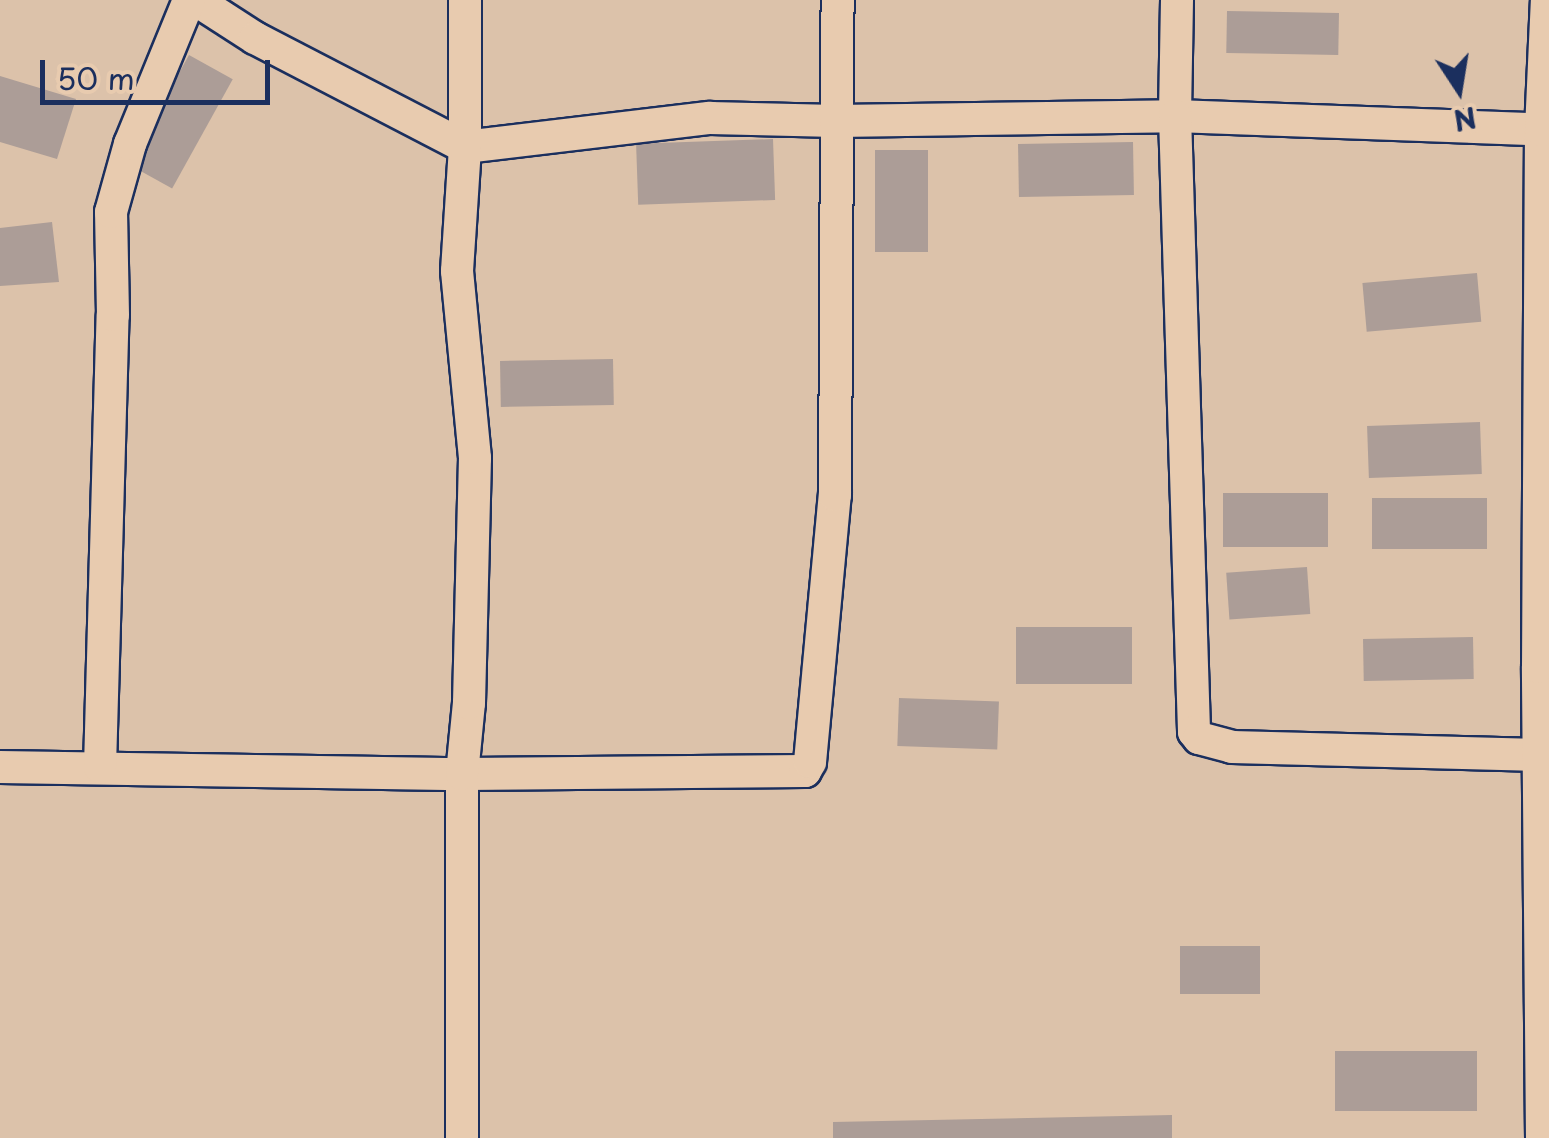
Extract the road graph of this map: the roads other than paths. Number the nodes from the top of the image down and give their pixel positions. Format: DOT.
graph roads {
  1 [pos="193,0"];
  2 [pos="465,0"];
  3 [pos="838,0"];
  4 [pos="1176,0"];
  5 [pos="1547,0"];
  6 [pos="1175,116"];
  7 [pos="836,122"];
  8 [pos="1545,130"];
  9 [pos="464,147"];
  10 [pos="1540,754"];
  11 [pos="0,767"];
  12 [pos="100,767"];
  13 [pos="462,774"];
  14 [pos="462,1138"];
  15 [pos="1542,1138"];
  1 -- 9 [label="street"];
  1 -- 12 [label="street"];
  2 -- 9 [label="street"];
  3 -- 7 [label="street"];
  4 -- 6 [label="street"];
  5 -- 8 [label="street"];
  6 -- 7 [label="street"];
  6 -- 8 [label="street"];
  6 -- 10 [label="street"];
  7 -- 9 [label="street"];
  7 -- 13 [label="street"];
  8 -- 10 [label="street"];
  9 -- 13 [label="street"];
  10 -- 15 [label="street"];
  11 -- 12 [label="street"];
  12 -- 13 [label="street"];
  13 -- 14 [label="street"];
}
